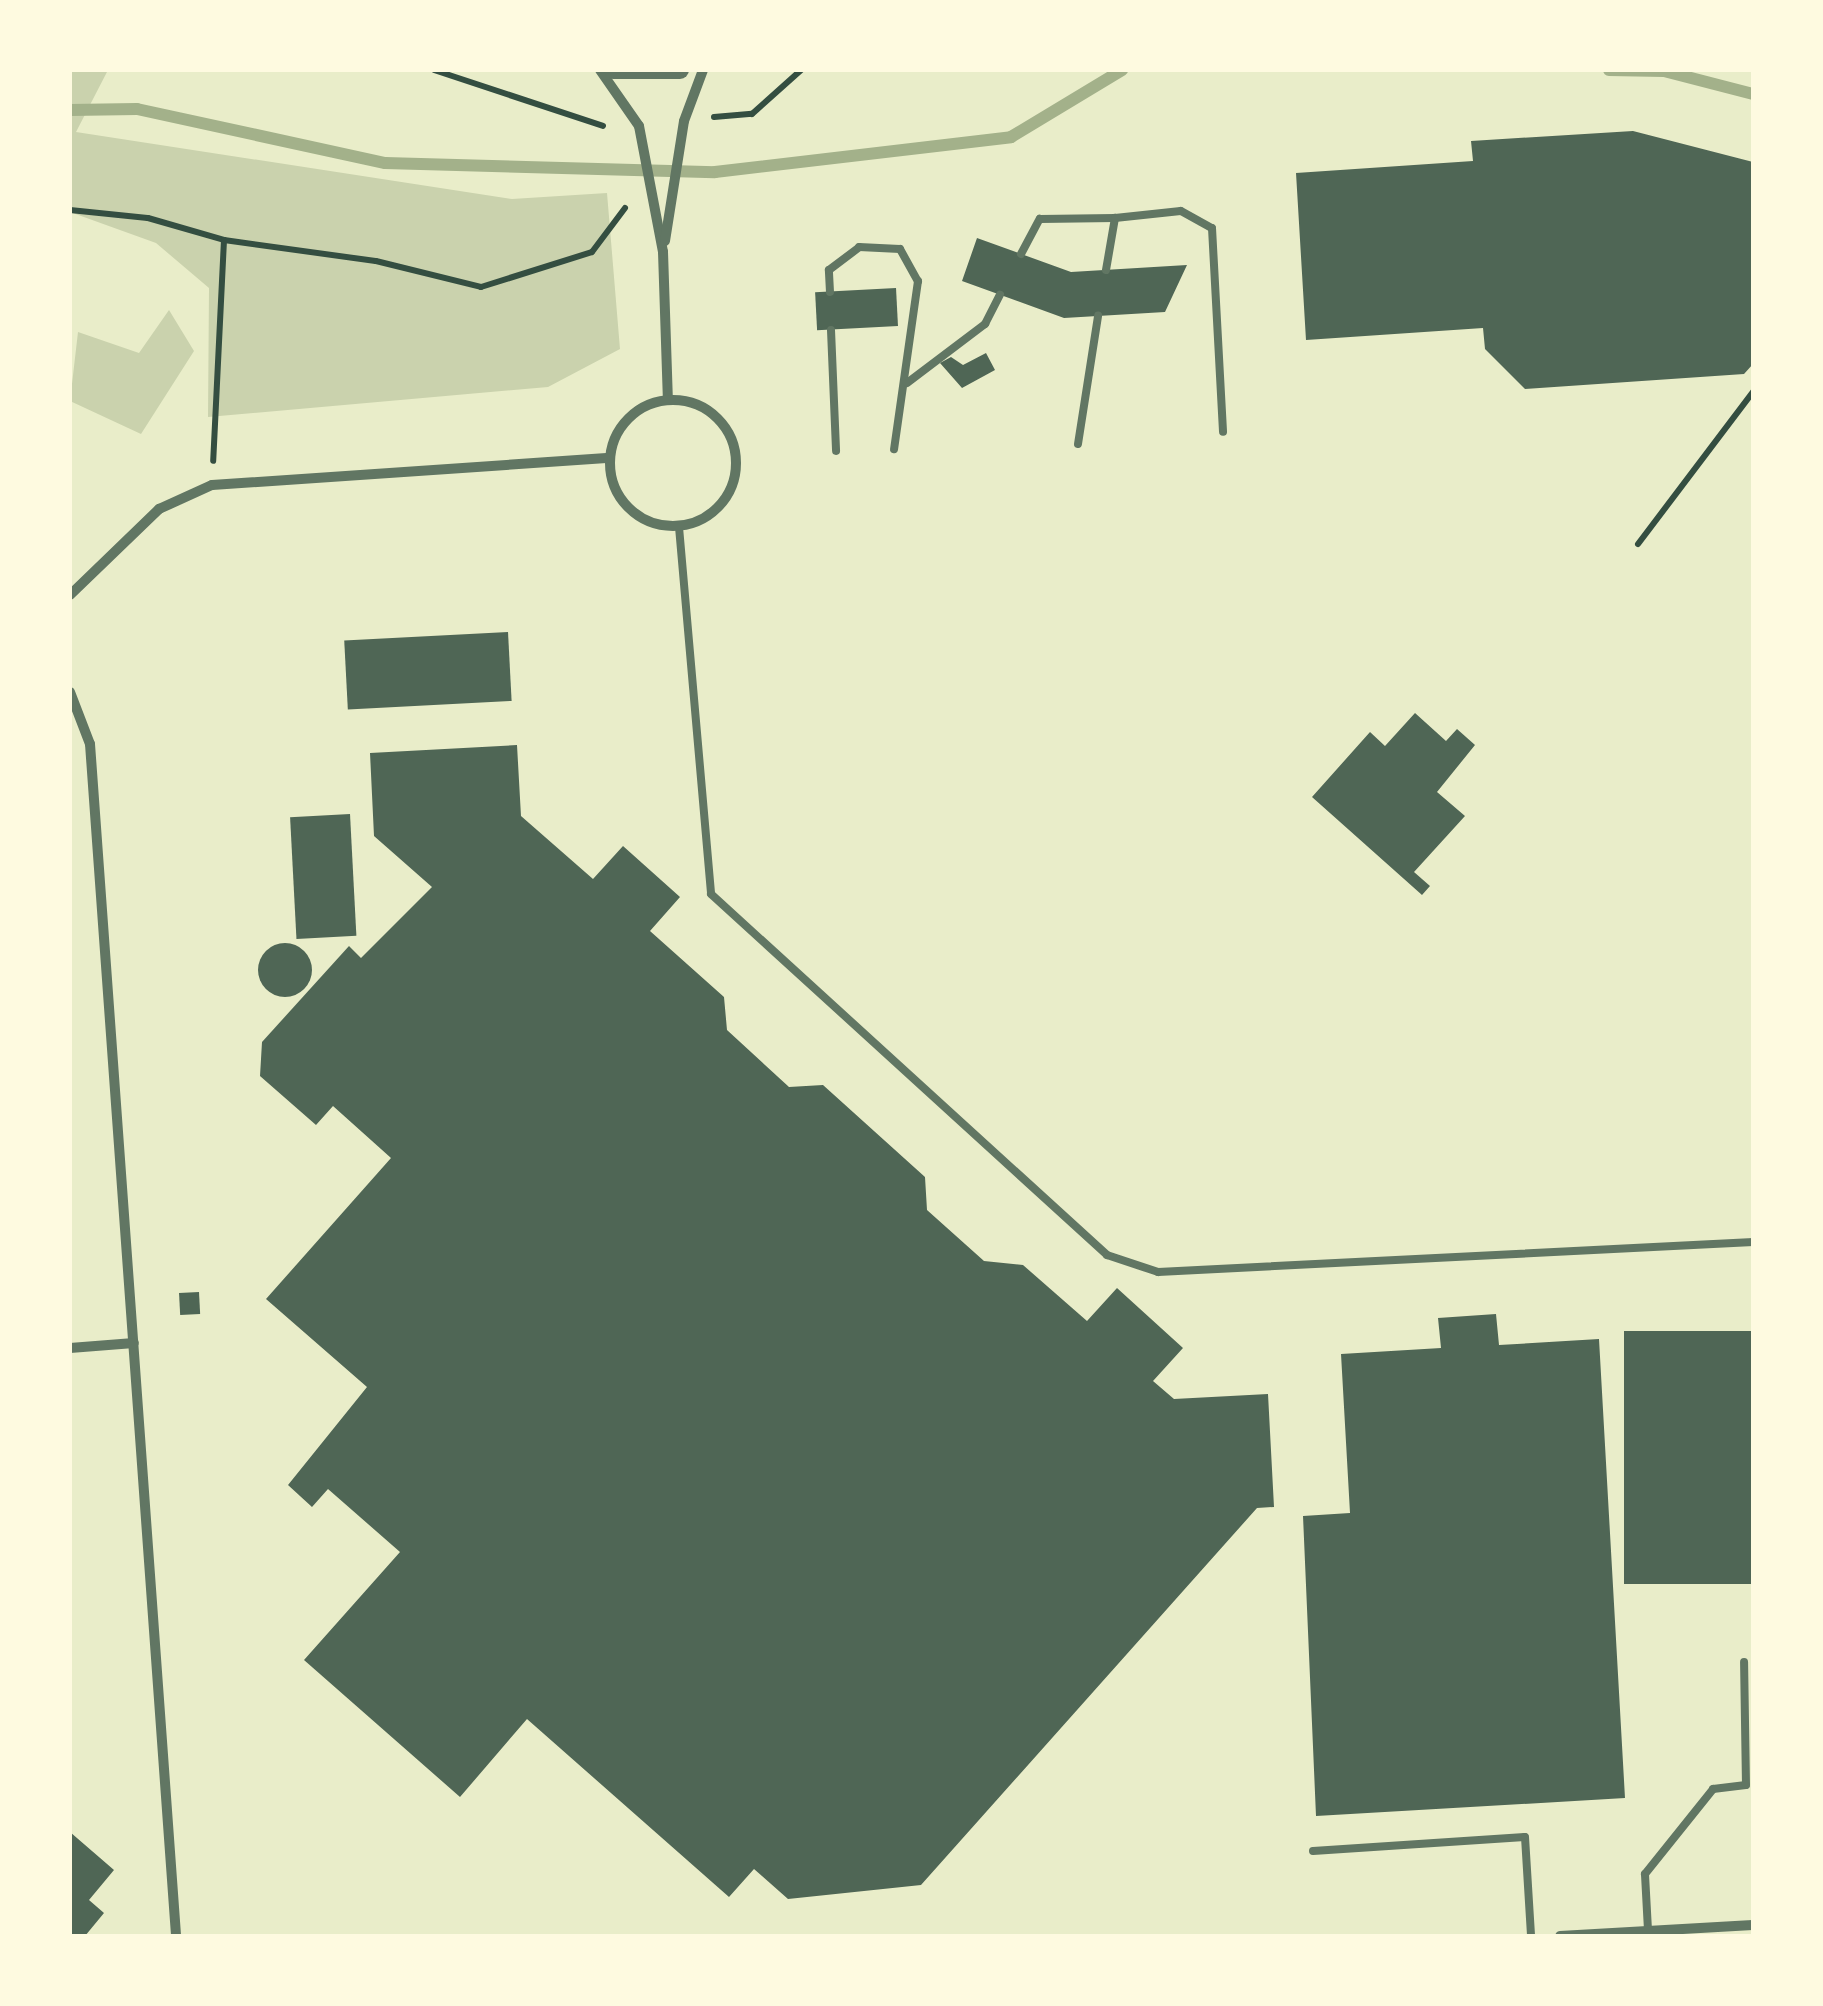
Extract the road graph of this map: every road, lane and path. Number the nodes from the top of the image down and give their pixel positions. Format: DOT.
graph roads {
  1 [pos="434,70"];
  2 [pos="600,70"];
  3 [pos="613,70"];
  4 [pos="680,70"];
  5 [pos="703,70"];
  6 [pos="801,70"];
  7 [pos="684,120"];
  8 [pos="603,126"];
  9 [pos="70,210"];
  10 [pos="625,211"];
  11 [pos="1115,218"];
  12 [pos="662,230"];
  13 [pos="224,240"];
  14 [pos="1022,254"];
  15 [pos="1106,270"];
  16 [pos="830,292"];
  17 [pos="1000,295"];
  18 [pos="1098,316"];
  19 [pos="832,330"];
  20 [pos="907,383"];
  21 [pos="1753,392"];
  22 [pos="668,400"];
  23 [pos="1223,432"];
  24 [pos="1078,444"];
  25 [pos="894,450"];
  26 [pos="836,452"];
  27 [pos="610,458"];
  28 [pos="212,485"];
  29 [pos="678,527"];
  30 [pos="1638,544"];
  31 [pos="70,595"];
  32 [pos="70,692"];
  33 [pos="1753,1242"];
  34 [pos="134,1343"];
  35 [pos="70,1348"];
  36 [pos="1744,1662"];
  37 [pos="1313,1851"];
  38 [pos="1753,1926"];
  39 [pos="1648,1930"];
  40 [pos="176,1936"];
  41 [pos="1531,1936"];
  42 [pos="1560,1936"];
  1 -- 8 [label="path"];
  2 -- 12 [label="street"];
  3 -- 4 [label="street"];
  5 -- 7 [label="street"];
  6 -- 7 [label="path"];
  7 -- 12 [label="street"];
  9 -- 13 [label="path"];
  10 -- 13 [label="path"];
  11 -- 14 [label="lane"];
  11 -- 15 [label="lane"];
  11 -- 23 [label="lane"];
  12 -- 22 [label="street"];
  13 -- 28 [label="path"];
  16 -- 20 [label="lane"];
  17 -- 20 [label="lane"];
  18 -- 24 [label="lane"];
  19 -- 26 [label="lane"];
  20 -- 25 [label="lane"];
  21 -- 30 [label="path"];
  22 -- 27 [label="street"];
  22 -- 29 [label="street"];
  27 -- 28 [label="street"];
  27 -- 29 [label="street"];
  28 -- 31 [label="street"];
  29 -- 33 [label="lane"];
  32 -- 34 [label="street"];
  34 -- 35 [label="street"];
  34 -- 40 [label="street"];
  36 -- 39 [label="lane"];
  37 -- 41 [label="lane"];
  38 -- 39 [label="street"];
  39 -- 42 [label="street"];
}
